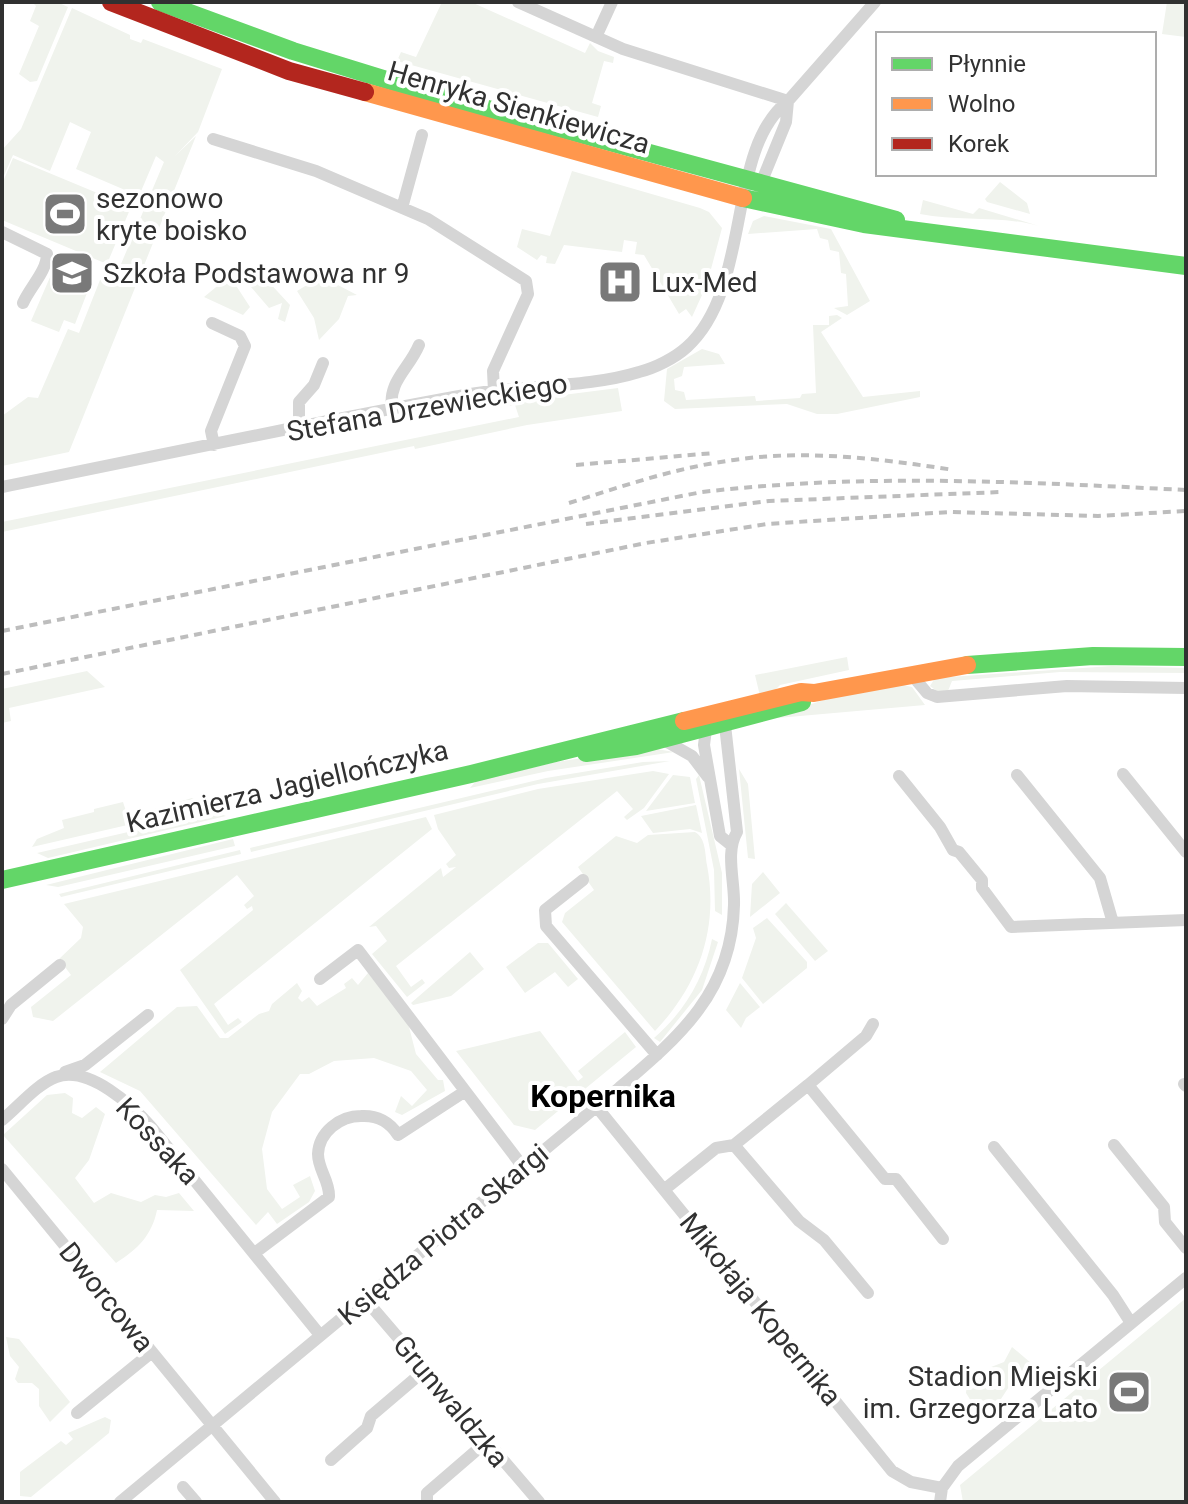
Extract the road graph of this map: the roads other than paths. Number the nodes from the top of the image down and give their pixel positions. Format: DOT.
graph roads {
  1 [pos="111,2"];
  2 [pos="160,2"];
  3 [pos="518,2"];
  4 [pos="612,2"];
  5 [pos="875,2"];
  6 [pos="596,37"];
  7 [pos="788,101"];
  8 [pos="422,135"];
  9 [pos="213,139"];
  10 [pos="755,157"];
  11 [pos="771,159"];
  12 [pos="720,173"];
  13 [pos="752,188"];
  14 [pos="783,189"];
  15 [pos="402,208"];
  16 [pos="921,229"];
  17 [pos="2,232"];
  18 [pos="1186,266"];
  19 [pos="23,303"];
  20 [pos="212,323"];
  21 [pos="419,345"];
  22 [pos="323,363"];
  23 [pos="494,391"];
  24 [pos="392,409"];
  25 [pos="299,427"];
  26 [pos="214,445"];
  27 [pos="2,487"];
  28 [pos="1186,657"];
  29 [pos="911,674"];
  30 [pos="1186,688"];
  31 [pos="715,719"];
  32 [pos="662,739"];
  33 [pos="550,755"];
  34 [pos="1123,774"];
  35 [pos="1017,775"];
  36 [pos="899,776"];
  37 [pos="711,782"];
  38 [pos="730,844"];
  39 [pos="1186,852"];
  40 [pos="36,873"];
  41 [pos="2,880"];
  42 [pos="583,880"];
  43 [pos="2,890"];
  44 [pos="1186,920"];
  45 [pos="1113,923"];
  46 [pos="60,965"];
  47 [pos="320,979"];
  48 [pos="148,1015"];
  49 [pos="2,1019"];
  50 [pos="873,1024"];
  51 [pos="657,1055"];
  52 [pos="55,1077"];
  53 [pos="808,1085"];
  54 [pos="464,1092"];
  55 [pos="596,1106"];
  56 [pos="2,1120"];
  57 [pos="734,1145"];
  58 [pos="1114,1145"];
  59 [pos="994,1147"];
  60 [pos="523,1167"];
  61 [pos="2,1169"];
  62 [pos="665,1189"];
  63 [pos="943,1239"];
  64 [pos="1186,1248"];
  65 [pos="256,1252"];
  66 [pos="1186,1278"];
  67 [pos="868,1293"];
  68 [pos="365,1299"];
  69 [pos="1131,1323"];
  70 [pos="320,1335"];
  71 [pos="152,1352"];
  72 [pos="425,1370"];
  73 [pos="77,1413"];
  74 [pos="213,1423"];
  75 [pos="485,1443"];
  76 [pos="331,1460"];
  77 [pos="183,1487"];
  78 [pos="942,1488"];
  79 [pos="120,1502"];
  80 [pos="196,1502"];
  81 [pos="275,1502"];
  82 [pos="427,1502"];
  83 [pos="539,1502"];
  84 [pos="940,1502"];
  1 -- 13 [label="street, Henryka Sienkiewicza"];
  2 -- 12 [label="street, Henryka Sienkiewicza"];
  3 -- 6 [label="street"];
  4 -- 6 [label="street"];
  5 -- 7 [label="street"];
  6 -- 7 [label="street"];
  7 -- 10 [label="street"];
  7 -- 11 [label="street"];
  8 -- 15 [label="street"];
  9 -- 15 [label="street"];
  10 -- 12 [label="street"];
  10 -- 13 [label="street"];
  11 -- 13 [label="street"];
  11 -- 14 [label="street"];
  12 -- 13 [label="street, Henryka Sienkiewicza"];
  13 -- 14 [label="street, Henryka Sienkiewicza"];
  13 -- 16 [label="street, Henryka Sienkiewicza"];
  13 -- 23 [label="street, Stefana Drzewieckiego"];
  14 -- 16 [label="street, Henryka Sienkiewicza"];
  15 -- 23 [label="street"];
  16 -- 18 [label="street, Henryka Sienkiewicza"];
  17 -- 19 [label="street"];
  20 -- 26 [label="street"];
  21 -- 24 [label="street"];
  22 -- 25 [label="street"];
  23 -- 24 [label="street, Stefana Drzewieckiego"];
  24 -- 25 [label="street, Stefana Drzewieckiego"];
  25 -- 26 [label="street, Stefana Drzewieckiego"];
  26 -- 27 [label="street, Stefana Drzewieckiego"];
  28 -- 29 [label="street, Kazimierza Jagiellończyka"];
  29 -- 30 [label="street"];
  29 -- 31 [label="street, Kazimierza Jagiellończyka"];
  31 -- 32 [label="street, Kazimierza Jagiellończyka"];
  31 -- 33 [label="street, Kazimierza Jagiellończyka"];
  31 -- 37 [label="street, Księdza Piotra Skargi"];
  31 -- 38 [label="street, Księdza Piotra Skargi"];
  32 -- 33 [label="street, Kazimierza Jagiellończyka"];
  32 -- 37 [label="street"];
  33 -- 40 [label="street, Kazimierza Jagiellończyka"];
  34 -- 39 [label="street"];
  35 -- 45 [label="street"];
  36 -- 45 [label="street"];
  37 -- 38 [label="street, Księdza Piotra Skargi"];
  38 -- 51 [label="street, Księdza Piotra Skargi"];
  40 -- 41 [label="street, Kazimierza Jagiellończyka"];
  40 -- 43 [label="street, Kazimierza Jagiellończyka"];
  42 -- 51 [label="street"];
  44 -- 45 [label="street"];
  46 -- 49 [label="street"];
  47 -- 54 [label="street"];
  48 -- 52 [label="street"];
  50 -- 53 [label="street"];
  51 -- 55 [label="street, Księdza Piotra Skargi"];
  52 -- 56 [label="street"];
  52 -- 65 [label="street, Kossaka"];
  53 -- 57 [label="street"];
  53 -- 63 [label="street"];
  54 -- 60 [label="street"];
  54 -- 65 [label="street"];
  55 -- 60 [label="street, Księdza Piotra Skargi"];
  55 -- 62 [label="street, Mikołaja Kopernika"];
  57 -- 62 [label="street"];
  57 -- 67 [label="street"];
  58 -- 64 [label="street"];
  59 -- 69 [label="street"];
  60 -- 68 [label="street, Księdza Piotra Skargi"];
  61 -- 71 [label="street, Dworcowa"];
  62 -- 78 [label="street, Mikołaja Kopernika"];
  65 -- 70 [label="street, Kossaka"];
  66 -- 69 [label="street"];
  68 -- 70 [label="street, Księdza Piotra Skargi"];
  68 -- 72 [label="street, Grunwaldzka"];
  69 -- 78 [label="street"];
  70 -- 74 [label="street, Księdza Piotra Skargi"];
  71 -- 73 [label="street"];
  71 -- 74 [label="street, Dworcowa"];
  72 -- 75 [label="street, Grunwaldzka"];
  72 -- 76 [label="street"];
  74 -- 79 [label="street, Księdza Piotra Skargi"];
  74 -- 81 [label="street, Dworcowa"];
  75 -- 82 [label="street"];
  75 -- 83 [label="street, Grunwaldzka"];
  77 -- 80 [label="street"];
  78 -- 84 [label="street"];
}
